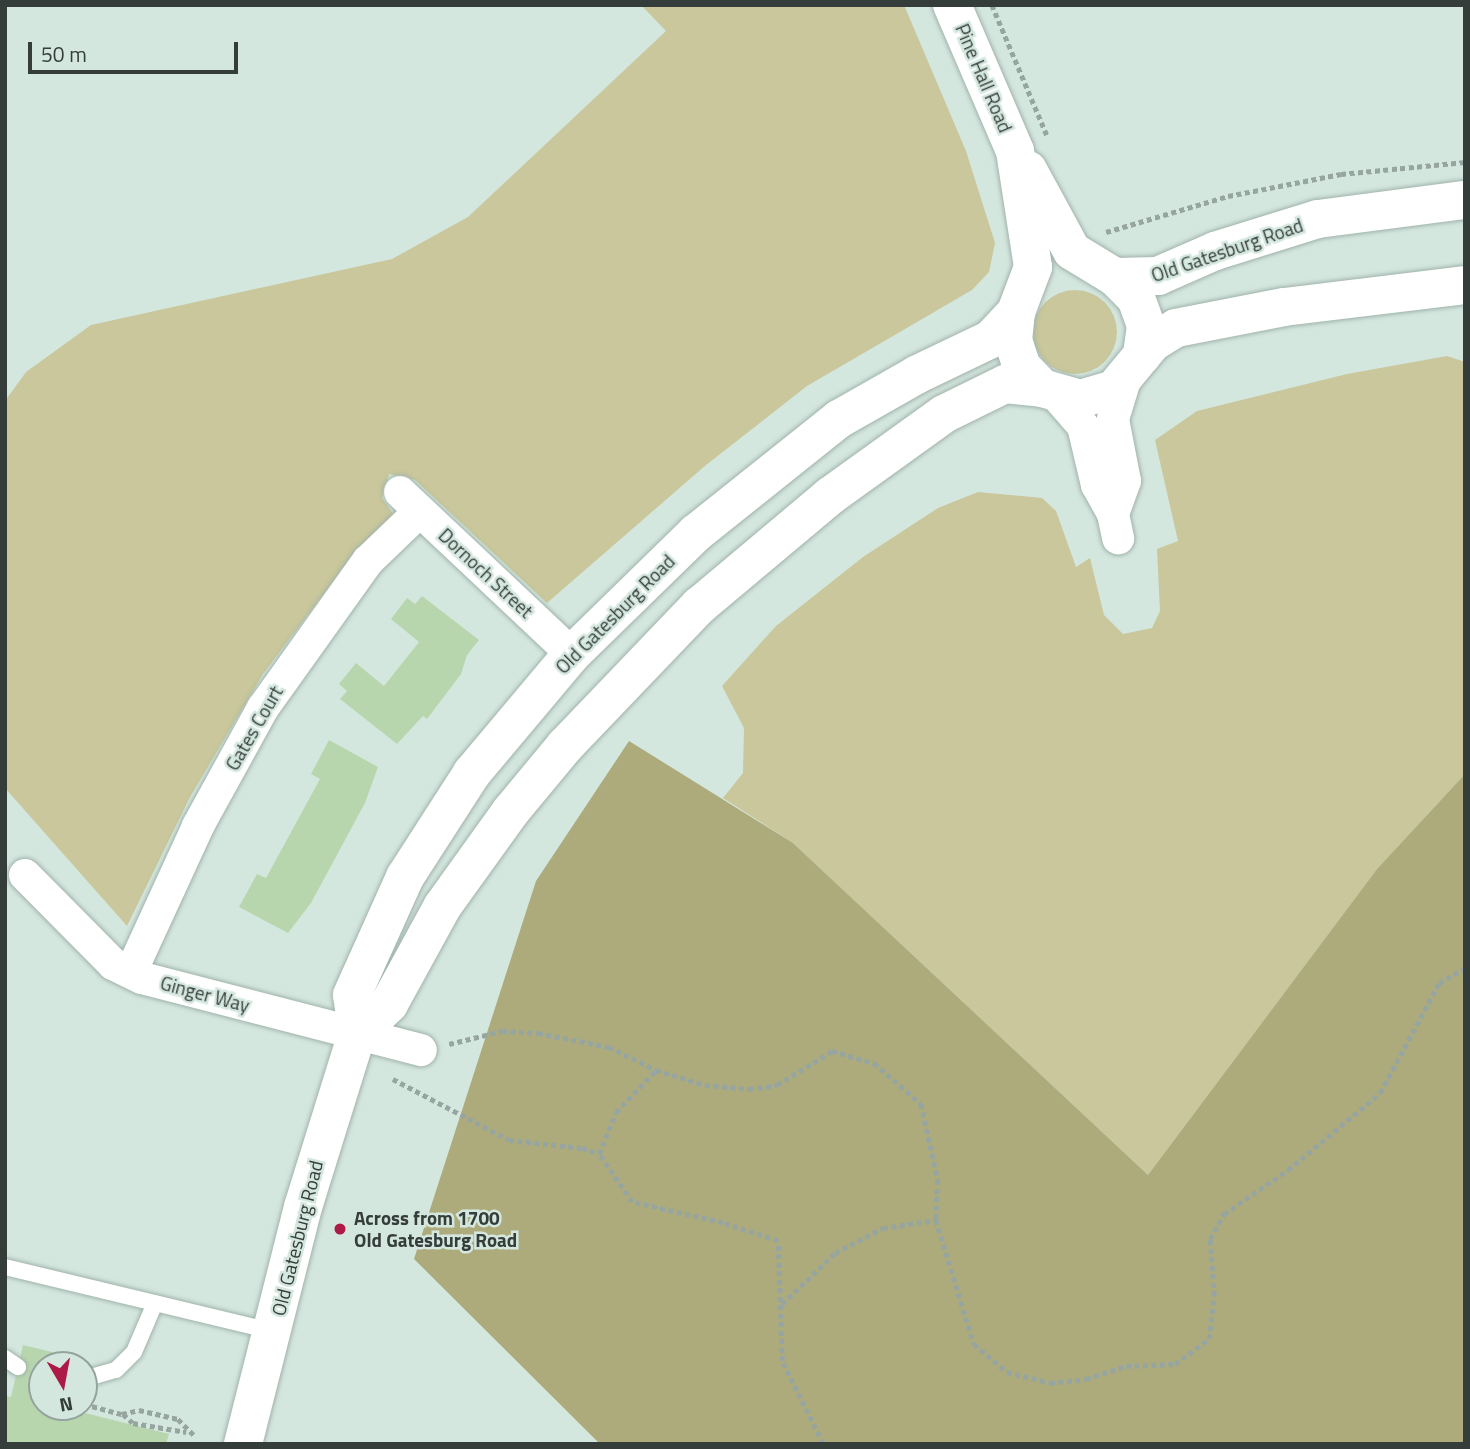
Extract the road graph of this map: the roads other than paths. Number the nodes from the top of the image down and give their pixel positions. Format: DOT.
graph roads {
  1 [pos="952,5"];
  2 [pos="1032,146"];
  3 [pos="1465,200"];
  4 [pos="1104,260"];
  5 [pos="1465,285"];
  6 [pos="1019,305"];
  7 [pos="1133,369"];
  8 [pos="1049,392"];
  9 [pos="410,502"];
  10 [pos="572,654"];
  11 [pos="25,875"];
  12 [pos="131,972"];
  13 [pos="357,1034"];
  14 [pos="421,1050"];
  15 [pos="5,1268"];
  16 [pos="155,1303"];
  17 [pos="273,1331"];
  18 [pos="98,1375"];
  19 [pos="243,1444"];
  1 -- 2 [label="street, Pine Hall Road"];
  2 -- 4 [label="street, Pine Hall Road"];
  2 -- 6 [label="street, Pine Hall Road"];
  3 -- 4 [label="street, Old Gatesburg Road"];
  4 -- 6 [label="street, Old Gatesburg Road"];
  4 -- 7 [label="street, Pine Hall Road"];
  5 -- 7 [label="street, Old Gatesburg Road"];
  6 -- 8 [label="street, Pine Hall Road"];
  6 -- 10 [label="street, Old Gatesburg Road"];
  7 -- 8 [label="street, Old Gatesburg Road"];
  7 -- 8 [label="street, Pine Hall Road"];
  8 -- 13 [label="street, Old Gatesburg Road"];
  9 -- 10 [label="street, Dornoch Street"];
  9 -- 12 [label="street, Gates Court"];
  10 -- 13 [label="street, Old Gatesburg Road"];
  11 -- 12 [label="street, Ginger Way"];
  12 -- 13 [label="street, Ginger Way"];
  13 -- 14 [label="street, Ginger Way"];
  13 -- 17 [label="street, Old Gatesburg Road"];
  15 -- 16 [label="lane"];
  16 -- 17 [label="lane"];
  16 -- 18 [label="lane"];
  17 -- 19 [label="street, Old Gatesburg Road"];
}
